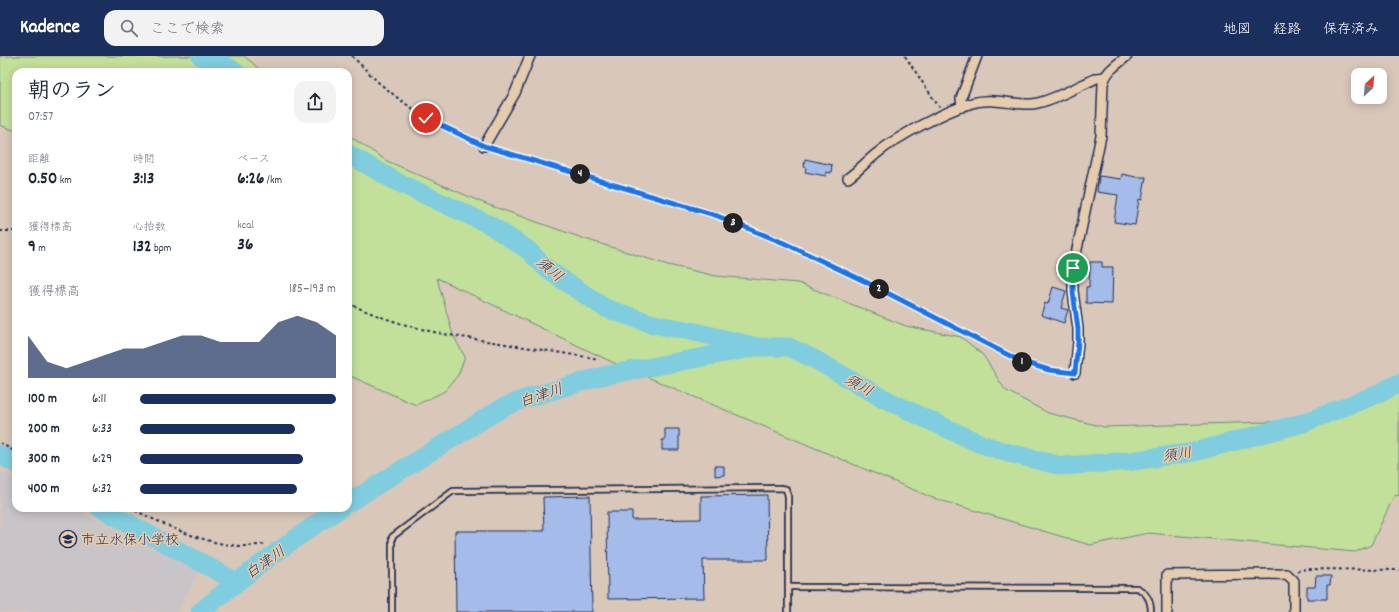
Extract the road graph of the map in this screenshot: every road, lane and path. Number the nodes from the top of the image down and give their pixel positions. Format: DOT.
graph roads {
  1 [pos="352,56"];
  2 [pos="530,56"];
  3 [pos="905,56"];
  4 [pos="977,56"];
  5 [pos="1127,56"];
  6 [pos="1105,76"];
  7 [pos="962,107"];
  8 [pos="944,114"];
  9 [pos="484,146"];
  10 [pos="848,178"];
  11 [pos="0,231"];
  12 [pos="12,231"];
  13 [pos="352,305"];
  14 [pos="599,359"];
  15 [pos="1075,373"];
  16 [pos="0,443"];
  17 [pos="12,450"];
  18 [pos="138,512"];
  19 [pos="265,544"];
  20 [pos="1399,570"];
  21 [pos="1291,578"];
  22 [pos="788,587"];
  23 [pos="392,612"];
  24 [pos="788,612"];
  25 [pos="1151,612"];
  26 [pos="1167,612"];
  27 [pos="1294,612"];
  1 -- 9 [label="path"];
  2 -- 9 [label="street"];
  3 -- 8 [label="path"];
  4 -- 7 [label="street"];
  5 -- 6 [label="street"];
  6 -- 7 [label="street"];
  6 -- 15 [label="street"];
  7 -- 8 [label="street"];
  8 -- 10 [label="street"];
  9 -- 15 [label="path"];
  11 -- 12 [label="path"];
  13 -- 14 [label="path"];
  16 -- 17 [label="path"];
  18 -- 19 [label="path"];
  20 -- 21 [label="path"];
  21 -- 26 [label="street"];
  21 -- 27 [label="street"];
  22 -- 23 [label="lane"];
  22 -- 24 [label="lane"];
  22 -- 25 [label="lane"];
}
